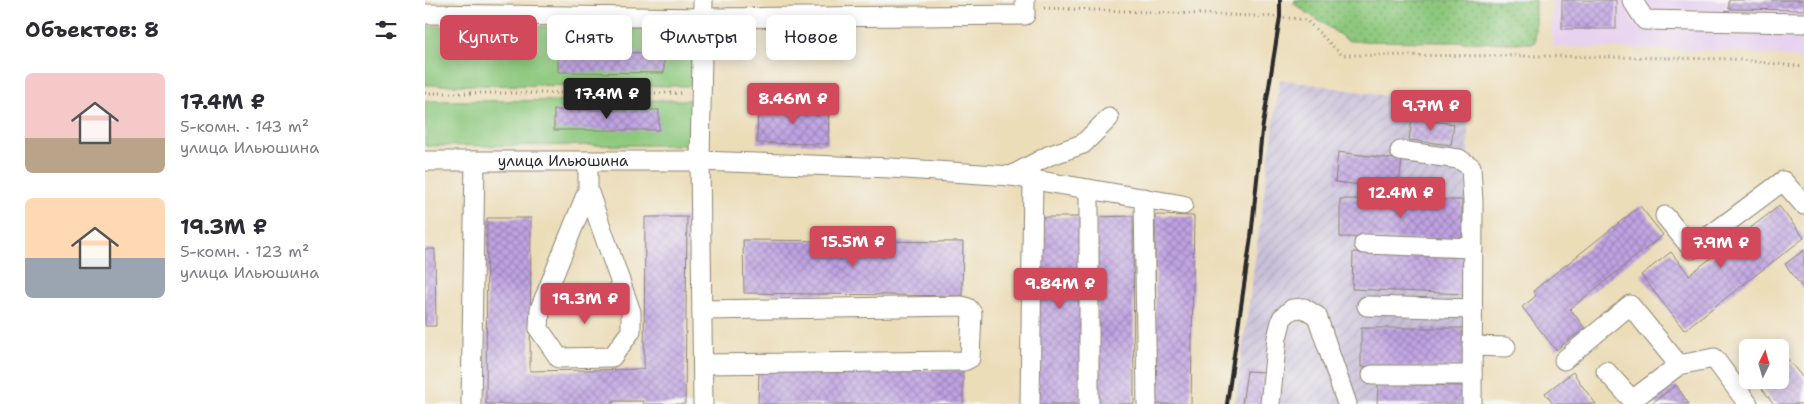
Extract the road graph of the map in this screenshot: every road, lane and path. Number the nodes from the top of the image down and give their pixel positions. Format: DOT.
graph roads {
  1 [pos="1632,0"];
  2 [pos="1025,7"];
  3 [pos="703,9"];
  4 [pos="425,14"];
  5 [pos="1804,23"];
  6 [pos="1804,67"];
  7 [pos="425,93"];
  8 [pos="702,93"];
  9 [pos="1109,118"];
  10 [pos="1400,151"];
  11 [pos="425,161"];
  12 [pos="475,161"];
  13 [pos="588,161"];
  14 [pos="700,161"];
  15 [pos="1011,176"];
  16 [pos="1033,180"];
  17 [pos="1089,189"];
  18 [pos="588,190"];
  19 [pos="1145,198"];
  20 [pos="1183,205"];
  21 [pos="1804,205"];
  22 [pos="1665,216"];
  23 [pos="1364,244"];
  24 [pos="1473,248"];
  25 [pos="1367,306"];
  26 [pos="1473,308"];
  27 [pos="701,310"];
  28 [pos="1472,346"];
  29 [pos="1506,346"];
  30 [pos="1564,360"];
  31 [pos="703,364"];
  32 [pos="1679,365"];
  33 [pos="1606,371"];
  34 [pos="1372,375"];
  35 [pos="1472,375"];
  36 [pos="471,404"];
  37 [pos="703,404"];
  38 [pos="1030,404"];
  39 [pos="1089,404"];
  40 [pos="1147,404"];
  41 [pos="1270,404"];
  42 [pos="1347,404"];
  43 [pos="1472,404"];
  44 [pos="1748,404"];
  1 -- 5 [label="street"];
  2 -- 3 [label="street"];
  2 -- 6 [label="path"];
  3 -- 4 [label="street"];
  3 -- 8 [label="street"];
  7 -- 8 [label="path"];
  8 -- 14 [label="street"];
  9 -- 15 [label="street"];
  10 -- 24 [label="street"];
  11 -- 12 [label="street, улица Ильюшина"];
  12 -- 13 [label="street, улица Ильюшина"];
  12 -- 36 [label="street"];
  13 -- 14 [label="street, улица Ильюшина"];
  13 -- 18 [label="street"];
  14 -- 15 [label="street, улица Ильюшина"];
  14 -- 27 [label="street"];
  15 -- 16 [label="street, улица Ильюшина"];
  16 -- 17 [label="street, улица Ильюшина"];
  16 -- 38 [label="street"];
  17 -- 19 [label="street, улица Ильюшина"];
  17 -- 39 [label="street"];
  18 -- 18 [label="street"];
  19 -- 20 [label="street, улица Ильюшина"];
  19 -- 40 [label="street"];
  21 -- 22 [label="street"];
  23 -- 24 [label="street"];
  24 -- 26 [label="street"];
  25 -- 26 [label="street"];
  26 -- 28 [label="street"];
  27 -- 31 [label="street"];
  27 -- 31 [label="street"];
  28 -- 29 [label="street"];
  28 -- 35 [label="street"];
  30 -- 32 [label="street"];
  31 -- 37 [label="street"];
  32 -- 33 [label="street"];
  32 -- 44 [label="street"];
  34 -- 35 [label="street"];
  35 -- 43 [label="street"];
  41 -- 42 [label="street"];
}
